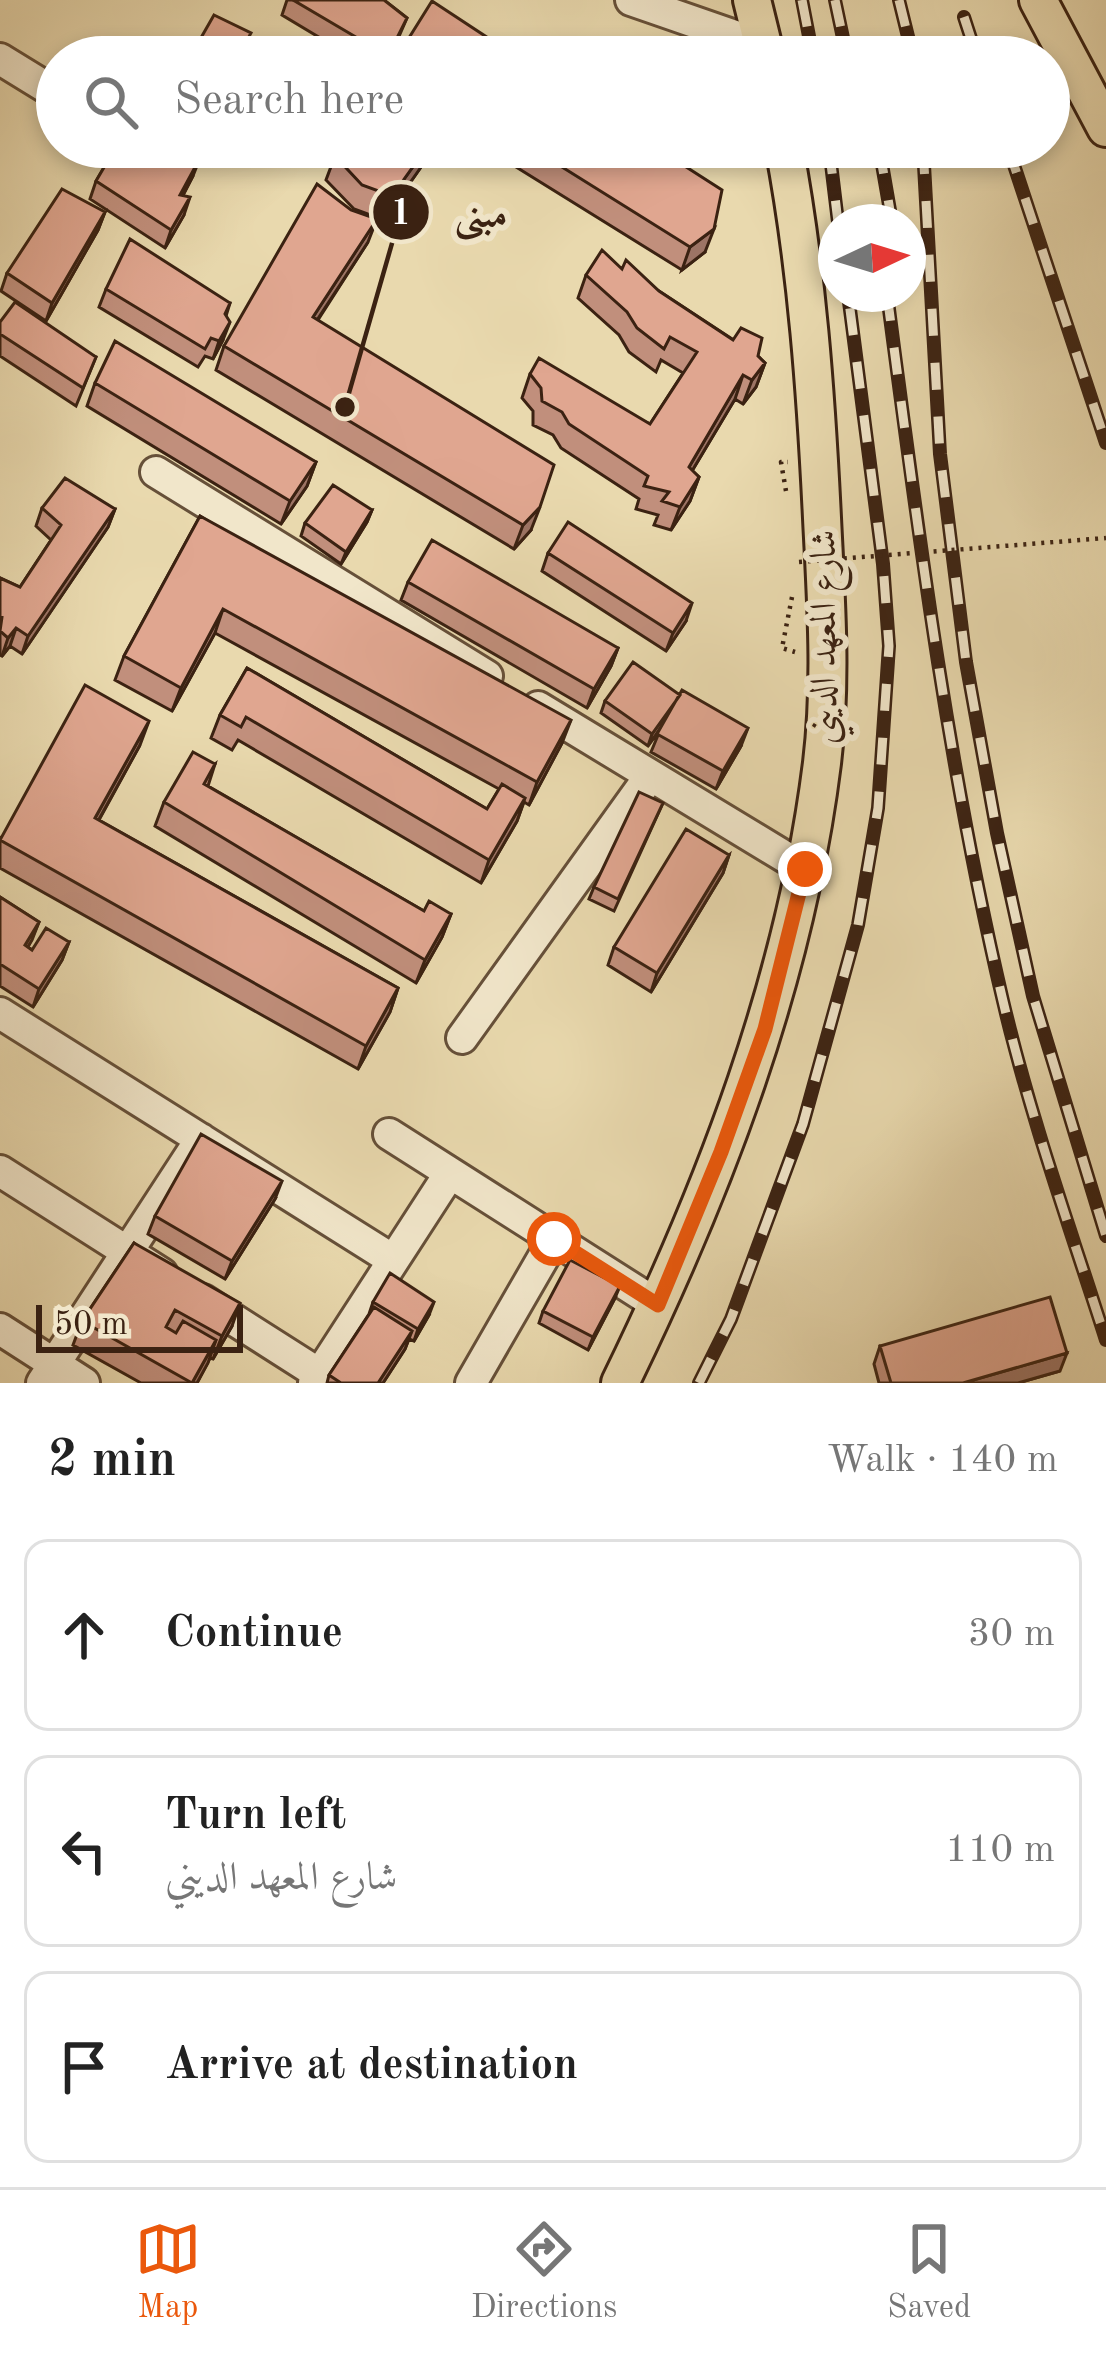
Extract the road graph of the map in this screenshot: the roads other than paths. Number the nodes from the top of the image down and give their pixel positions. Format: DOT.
graph roads {
  1 [pos="631,0"];
  2 [pos="752,0"];
  3 [pos="1037,0"];
  4 [pos="724,36"];
  5 [pos="761,36"];
  6 [pos="1056,36"];
  7 [pos="0,59"];
  8 [pos="1070,61"];
  9 [pos="36,81"];
  10 [pos="1106,128"];
  11 [pos="787,168"];
  12 [pos="156,472"];
  13 [pos="650,776"];
  14 [pos="805,869"];
  15 [pos="5,1028"];
  16 [pos="462,1038"];
  17 [pos="389,1134"];
  18 [pos="200,1139"];
  19 [pos="0,1171"];
  20 [pos="450,1173"];
  21 [pos="554,1239"];
  22 [pos="127,1252"];
  23 [pos="393,1260"];
  24 [pos="658,1305"];
  25 [pos="0,1329"];
  26 [pos="48,1373"];
  27 [pos="316,1379"];
  28 [pos="84,1383"];
  29 [pos="471,1383"];
  30 [pos="620,1383"];
  1 -- 4 [label="street"];
  2 -- 5 [label="main road"];
  3 -- 6 [label="main road"];
  7 -- 9 [label="street"];
  8 -- 10 [label="main road"];
  11 -- 14 [label="main road, شارع المعهد الديني"];
  12 -- 13 [label="street"];
  13 -- 14 [label="street"];
  13 -- 16 [label="street"];
  14 -- 24 [label="main road, شارع المعهد الديني"];
  15 -- 18 [label="street"];
  17 -- 20 [label="street"];
  18 -- 22 [label="street"];
  18 -- 23 [label="street"];
  19 -- 22 [label="street"];
  20 -- 21 [label="street"];
  20 -- 23 [label="street"];
  21 -- 24 [label="street"];
  21 -- 29 [label="street"];
  22 -- 26 [label="street"];
  22 -- 27 [label="street"];
  23 -- 27 [label="street"];
  24 -- 30 [label="main road, شارع المعهد الديني"];
  25 -- 26 [label="street"];
  26 -- 28 [label="street"];
}
